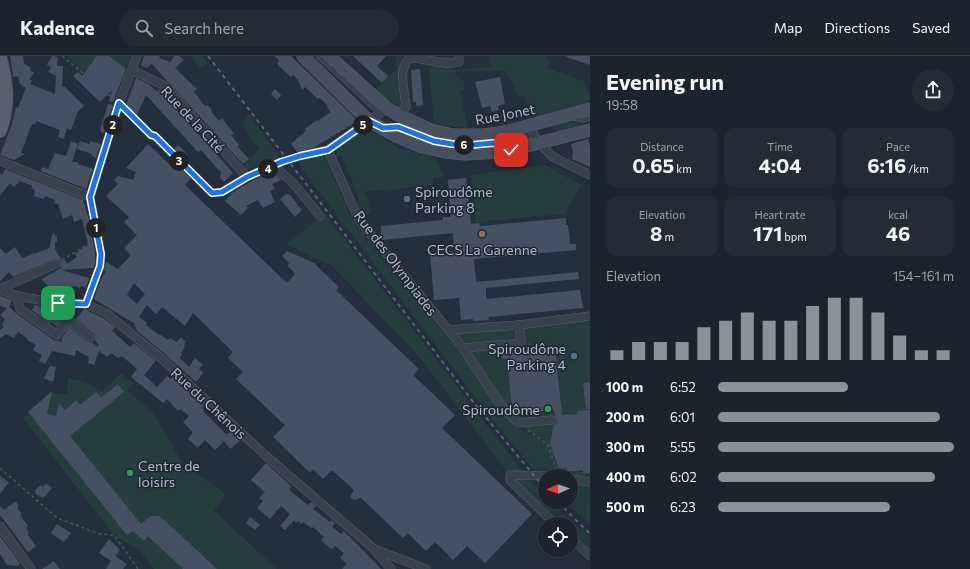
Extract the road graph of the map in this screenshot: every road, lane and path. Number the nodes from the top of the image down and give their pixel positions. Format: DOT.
graph roads {
  1 [pos="0,56"];
  2 [pos="62,56"];
  3 [pos="137,56"];
  4 [pos="303,56"];
  5 [pos="318,56"];
  6 [pos="329,56"];
  7 [pos="459,56"];
  8 [pos="132,70"];
  9 [pos="119,103"];
  10 [pos="590,109"];
  11 [pos="383,110"];
  12 [pos="398,115"];
  13 [pos="565,116"];
  14 [pos="590,118"];
  15 [pos="369,121"];
  16 [pos="529,125"];
  17 [pos="590,130"];
  18 [pos="0,131"];
  19 [pos="539,143"];
  20 [pos="328,150"];
  21 [pos="300,156"];
  22 [pos="0,161"];
  23 [pos="590,175"];
  24 [pos="247,177"];
  25 [pos="222,192"];
  26 [pos="90,197"];
  27 [pos="320,216"];
  28 [pos="98,238"];
  29 [pos="56,264"];
  30 [pos="0,289"];
  31 [pos="17,296"];
  32 [pos="72,303"];
  33 [pos="86,304"];
  34 [pos="590,316"];
  35 [pos="68,319"];
  36 [pos="519,325"];
  37 [pos="448,330"];
  38 [pos="90,338"];
  39 [pos="463,348"];
  40 [pos="552,420"];
  41 [pos="518,423"];
  42 [pos="0,468"];
  43 [pos="556,469"];
  44 [pos="538,476"];
  45 [pos="578,478"];
  46 [pos="590,482"];
  47 [pos="538,507"];
  48 [pos="540,509"];
  49 [pos="548,517"];
  50 [pos="0,526"];
  51 [pos="578,545"];
  52 [pos="373,548"];
  53 [pos="590,556"];
  54 [pos="31,569"];
  55 [pos="138,569"];
  56 [pos="391,569"];
  57 [pos="426,569"];
  1 -- 18 [label="main road"];
  2 -- 9 [label="path"];
  3 -- 8 [label="street"];
  4 -- 15 [label="street"];
  5 -- 11 [label="lane"];
  6 -- 11 [label="street, Rue Jonet"];
  7 -- 12 [label="street"];
  8 -- 9 [label="street"];
  8 -- 24 [label="street, Rue de la Cité"];
  9 -- 25 [label="path"];
  9 -- 26 [label="street"];
  10 -- 13 [label="street, Rue Jonet"];
  11 -- 12 [label="street, Rue Jonet"];
  11 -- 15 [label="street"];
  12 -- 16 [label="street, Rue Jonet"];
  13 -- 14 [label="lane"];
  13 -- 16 [label="street, Rue Jonet"];
  15 -- 19 [label="street"];
  15 -- 20 [label="street"];
  16 -- 19 [label="street"];
  17 -- 19 [label="street"];
  19 -- 23 [label="street"];
  20 -- 21 [label="street"];
  20 -- 37 [label="street, Rue des Olympiades"];
  22 -- 26 [label="street"];
  24 -- 25 [label="street"];
  24 -- 27 [label="street"];
  26 -- 28 [label="street"];
  28 -- 29 [label="path"];
  28 -- 33 [label="street"];
  29 -- 30 [label="street, Rue du Chênois"];
  30 -- 31 [label="street, Rue du Chênois"];
  31 -- 32 [label="street, Rue du Chênois"];
  31 -- 35 [label="street"];
  32 -- 33 [label="street, Rue du Chênois"];
  32 -- 35 [label="street"];
  33 -- 52 [label="street, Rue du Chênois"];
  34 -- 36 [label="street, Rue des Olympiades"];
  35 -- 38 [label="street"];
  36 -- 37 [label="street, Rue des Olympiades"];
  36 -- 39 [label="street"];
  37 -- 39 [label="street, Rue des Olympiades"];
  39 -- 41 [label="street, Rue des Olympiades"];
  40 -- 41 [label="street"];
  41 -- 43 [label="path"];
  42 -- 55 [label="path"];
  44 -- 47 [label="street"];
  45 -- 46 [label="street"];
  48 -- 49 [label="street"];
  50 -- 54 [label="street"];
  51 -- 53 [label="street"];
  52 -- 56 [label="street, Rue du Chênois"];
  52 -- 57 [label="street"];
}
